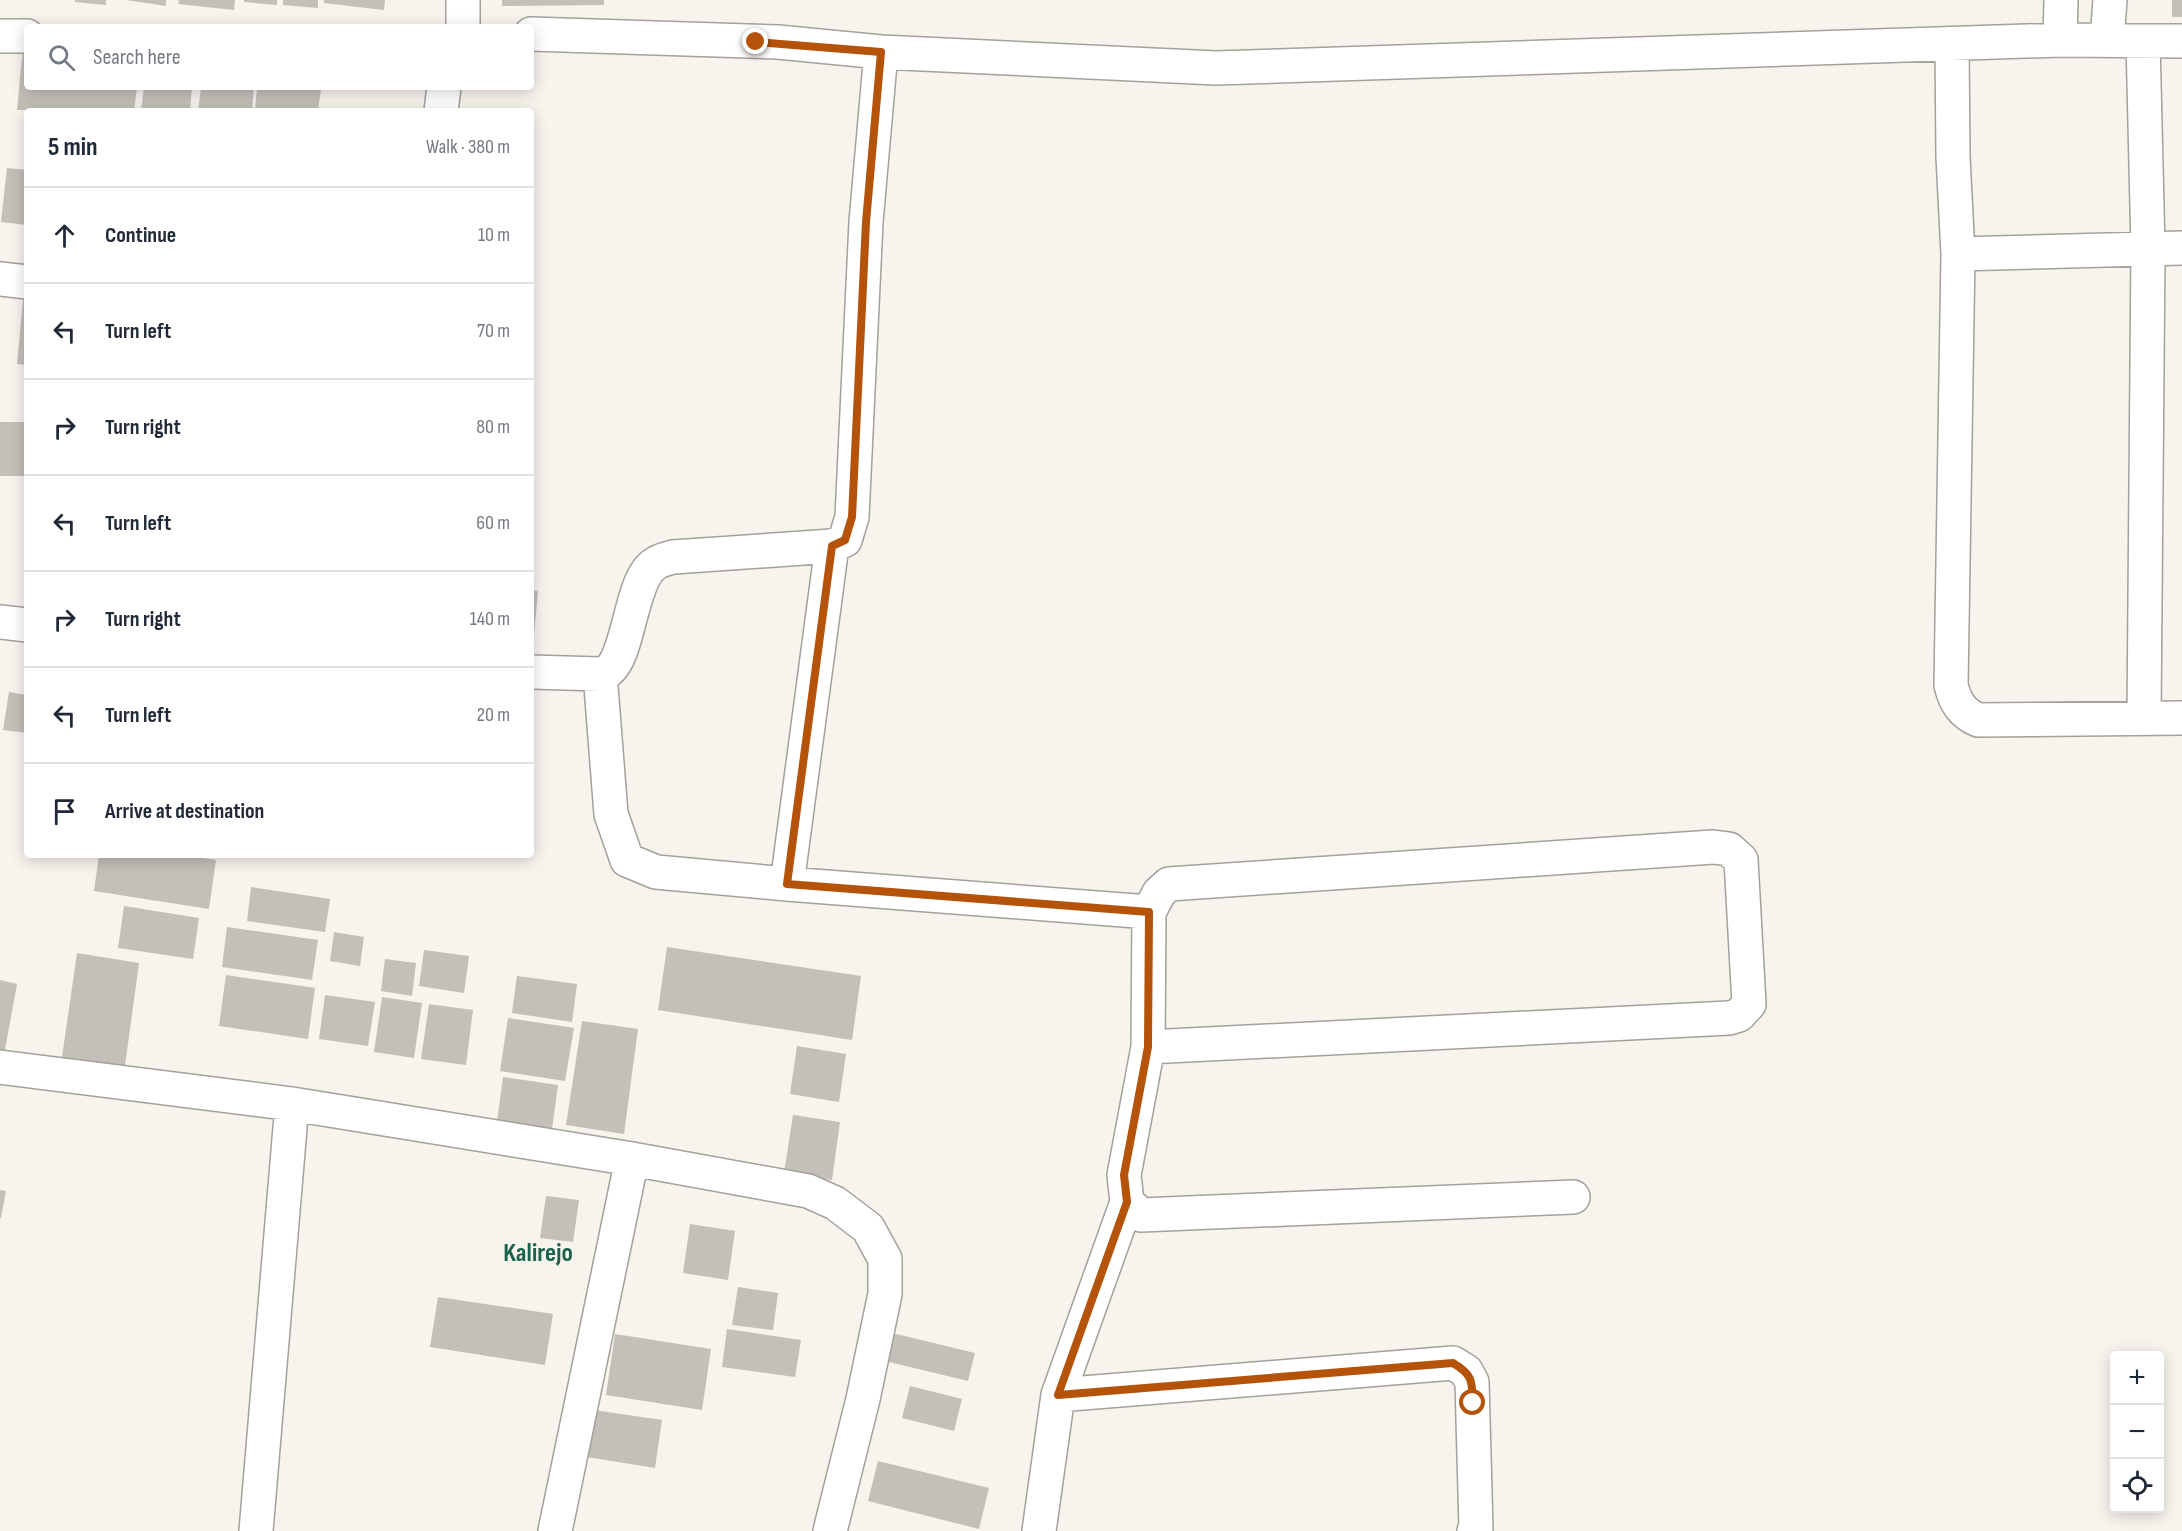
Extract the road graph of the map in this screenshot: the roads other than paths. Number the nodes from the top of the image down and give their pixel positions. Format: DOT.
graph roads {
  1 [pos="463,0"];
  2 [pos="2061,0"];
  3 [pos="2110,0"];
  4 [pos="464,24"];
  5 [pos="534,34"];
  6 [pos="0,36"];
  7 [pos="24,36"];
  8 [pos="2060,40"];
  9 [pos="2107,40"];
  10 [pos="2143,41"];
  11 [pos="2182,41"];
  12 [pos="1952,44"];
  13 [pos="881,52"];
  14 [pos="444,90"];
  15 [pos="441,108"];
  16 [pos="2182,248"];
  17 [pos="2148,249"];
  18 [pos="1958,254"];
  19 [pos="0,279"];
  20 [pos="24,282"];
  21 [pos="832,546"];
  22 [pos="0,622"];
  23 [pos="24,625"];
  24 [pos="534,672"];
  25 [pos="600,674"];
  26 [pos="2144,718"];
  27 [pos="2182,718"];
  28 [pos="787,884"];
  29 [pos="1149,912"];
  30 [pos="1148,1047"];
  31 [pos="0,1067"];
  32 [pos="292,1104"];
  33 [pos="632,1160"];
  34 [pos="1573,1197"];
  35 [pos="1127,1202"];
  36 [pos="1058,1395"];
  37 [pos="256,1531"];
  38 [pos="555,1531"];
  39 [pos="830,1531"];
  40 [pos="1039,1531"];
  41 [pos="1474,1531"];
  1 -- 4 [label="street"];
  2 -- 8 [label="street"];
  3 -- 9 [label="street"];
  5 -- 13 [label="street"];
  6 -- 7 [label="street"];
  8 -- 9 [label="street"];
  8 -- 12 [label="street"];
  9 -- 10 [label="street"];
  10 -- 11 [label="street"];
  10 -- 17 [label="street"];
  12 -- 13 [label="street"];
  12 -- 18 [label="street"];
  13 -- 21 [label="street"];
  14 -- 15 [label="street"];
  16 -- 17 [label="street"];
  17 -- 18 [label="street"];
  17 -- 26 [label="street"];
  18 -- 26 [label="street"];
  19 -- 20 [label="street"];
  21 -- 25 [label="street"];
  21 -- 28 [label="street"];
  22 -- 23 [label="street"];
  24 -- 25 [label="street"];
  25 -- 28 [label="street"];
  26 -- 27 [label="street"];
  28 -- 29 [label="street"];
  29 -- 30 [label="street"];
  29 -- 30 [label="street"];
  30 -- 35 [label="street"];
  31 -- 32 [label="street"];
  32 -- 33 [label="street"];
  32 -- 37 [label="street"];
  33 -- 38 [label="street"];
  33 -- 39 [label="street"];
  34 -- 35 [label="street"];
  35 -- 36 [label="street"];
  36 -- 40 [label="street"];
  36 -- 41 [label="street"];
}
